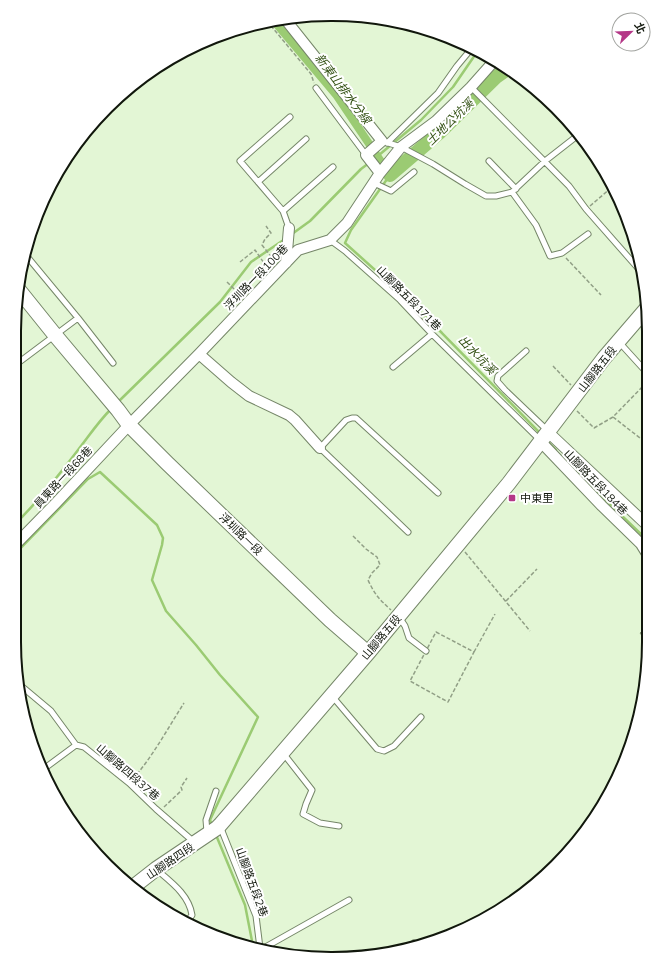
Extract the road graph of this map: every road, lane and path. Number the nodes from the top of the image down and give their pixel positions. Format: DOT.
graph roads {
  1 [pos="289,24"];
  2 [pos="272,27"];
  3 [pos="468,53"];
  4 [pos="490,65"];
  5 [pos="471,87"];
  6 [pos="316,88"];
  7 [pos="290,117"];
  8 [pos="575,138"];
  9 [pos="306,139"];
  10 [pos="384,142"];
  11 [pos="405,150"];
  12 [pos="366,155"];
  13 [pos="489,161"];
  14 [pos="545,162"];
  15 [pos="333,167"];
  16 [pos="414,172"];
  17 [pos="380,174"];
  18 [pos="258,182"];
  19 [pos="374,183"];
  20 [pos="514,190"];
  21 [pos="608,191"];
  22 [pos="586,209"];
  23 [pos="283,211"];
  24 [pos="266,226"];
  25 [pos="289,228"];
  26 [pos="588,234"];
  27 [pos="330,240"];
  28 [pos="562,254"];
  29 [pos="30,260"];
  30 [pos="240,262"];
  31 [pos="286,263"];
  32 [pos="635,265"];
  33 [pos="266,266"];
  34 [pos="227,282"];
  35 [pos="261,289"];
  36 [pos="235,290"];
  37 [pos="601,294"];
  38 [pos="24,296"];
  39 [pos="641,315"];
  40 [pos="78,318"];
  41 [pos="432,334"];
  42 [pos="55,335"];
  43 [pos="618,342"];
  44 [pos="526,351"];
  45 [pos="199,354"];
  46 [pos="21,361"];
  47 [pos="113,363"];
  48 [pos="553,366"];
  49 [pos="393,367"];
  50 [pos="642,368"];
  51 [pos="642,387"];
  52 [pos="578,393"];
  53 [pos="569,404"];
  54 [pos="613,417"];
  55 [pos="129,425"];
  56 [pos="544,436"];
  57 [pos="642,440"];
  58 [pos="320,448"];
  59 [pos="438,493"];
  60 [pos="642,521"];
  61 [pos="408,532"];
  62 [pos="353,536"];
  63 [pos="21,539"];
  64 [pos="459,544"];
  65 [pos="642,546"];
  66 [pos="537,569"];
  67 [pos="506,601"];
  68 [pos="495,614"];
  69 [pos="399,616"];
  70 [pos="530,631"];
  71 [pos="426,651"];
  72 [pos="368,652"];
  73 [pos="474,652"];
  74 [pos="25,689"];
  75 [pos="331,695"];
  76 [pos="184,703"];
  77 [pos="421,717"];
  78 [pos="76,745"];
  79 [pos="282,752"];
  80 [pos="48,766"];
  81 [pos="187,778"];
  82 [pos="129,783"];
  83 [pos="216,791"];
  84 [pos="156,810"];
  85 [pos="339,826"];
  86 [pos="215,829"];
  87 [pos="195,843"];
  88 [pos="156,869"];
  89 [pos="137,884"];
  90 [pos="349,900"];
  91 [pos="190,918"];
  92 [pos="260,943"];
  93 [pos="267,945"];
  1 -- 10 [label="street"];
  2 -- 6 [label="path"];
  3 -- 10 [label="lane"];
  4 -- 5 [label="street, 浮圳路一段100巷"];
  5 -- 11 [label="street, 浮圳路一段100巷"];
  5 -- 14 [label="lane"];
  6 -- 12 [label="lane"];
  7 -- 18 [label="lane"];
  8 -- 14 [label="lane"];
  9 -- 18 [label="lane"];
  10 -- 11 [label="lane"];
  10 -- 12 [label="street"];
  11 -- 17 [label="street, 浮圳路一段100巷"];
  11 -- 20 [label="lane"];
  12 -- 17 [label="street"];
  13 -- 20 [label="lane"];
  14 -- 20 [label="lane"];
  14 -- 22 [label="lane"];
  15 -- 23 [label="lane"];
  16 -- 19 [label="lane"];
  17 -- 19 [label="street, 浮圳路一段100巷"];
  18 -- 23 [label="lane"];
  19 -- 27 [label="street, 浮圳路一段100巷"];
  20 -- 28 [label="lane"];
  21 -- 22 [label="path"];
  22 -- 32 [label="lane"];
  23 -- 25 [label="lane"];
  24 -- 33 [label="path"];
  25 -- 31 [label="street"];
  26 -- 28 [label="lane"];
  27 -- 31 [label="street, 浮圳路一段100巷"];
  27 -- 41 [label="lane, 山腳路五段171巷"];
  28 -- 37 [label="path"];
  29 -- 40 [label="lane"];
  30 -- 33 [label="path"];
  31 -- 35 [label="street, 浮圳路一段100巷"];
  33 -- 35 [label="path"];
  34 -- 36 [label="path"];
  35 -- 45 [label="street, 浮圳路一段100巷"];
  38 -- 42 [label="main road, 浮圳路一段"];
  39 -- 43 [label="main road, 山腳路五段"];
  40 -- 42 [label="lane"];
  40 -- 47 [label="lane"];
  41 -- 49 [label="lane"];
  41 -- 56 [label="lane, 山腳路五段171巷"];
  42 -- 46 [label="lane"];
  42 -- 55 [label="main road, 浮圳路一段"];
  43 -- 50 [label="lane"];
  43 -- 52 [label="main road, 山腳路五段"];
  44 -- 56 [label="lane"];
  45 -- 55 [label="street, 浮圳路一段100巷"];
  45 -- 58 [label="street"];
  48 -- 52 [label="path"];
  51 -- 54 [label="path"];
  52 -- 53 [label="main road, 山腳路五段"];
  53 -- 54 [label="path"];
  53 -- 56 [label="main road, 山腳路五段"];
  54 -- 57 [label="path"];
  55 -- 63 [label="street, 員東路一段68巷"];
  55 -- 72 [label="main road, 浮圳路一段"];
  56 -- 60 [label="street"];
  56 -- 64 [label="main road, 山腳路五段"];
  56 -- 65 [label="street, 山腳路五段184巷"];
  58 -- 59 [label="lane"];
  58 -- 61 [label="lane"];
  62 -- 69 [label="path"];
  64 -- 67 [label="path"];
  64 -- 69 [label="main road, 山腳路五段"];
  66 -- 67 [label="path"];
  67 -- 70 [label="path"];
  68 -- 73 [label="path"];
  69 -- 71 [label="lane"];
  69 -- 72 [label="main road, 山腳路五段"];
  71 -- 73 [label="path"];
  71 -- 73 [label="path"];
  72 -- 75 [label="main road, 山腳路五段"];
  74 -- 78 [label="lane"];
  75 -- 77 [label="lane"];
  75 -- 79 [label="main road, 山腳路五段"];
  76 -- 82 [label="path"];
  78 -- 80 [label="lane"];
  78 -- 82 [label="lane, 山腳路四段37巷"];
  79 -- 85 [label="lane"];
  79 -- 86 [label="main road, 山腳路五段"];
  81 -- 84 [label="path"];
  82 -- 84 [label="lane, 山腳路四段37巷"];
  83 -- 86 [label="lane"];
  84 -- 87 [label="lane, 山腳路四段37巷"];
  86 -- 87 [label="main road, 山腳路四段"];
  86 -- 92 [label="lane, 山腳路五段2巷"];
  87 -- 88 [label="main road, 山腳路四段"];
  88 -- 89 [label="main road, 山腳路四段"];
  88 -- 91 [label="lane"];
  90 -- 93 [label="lane"];
}
